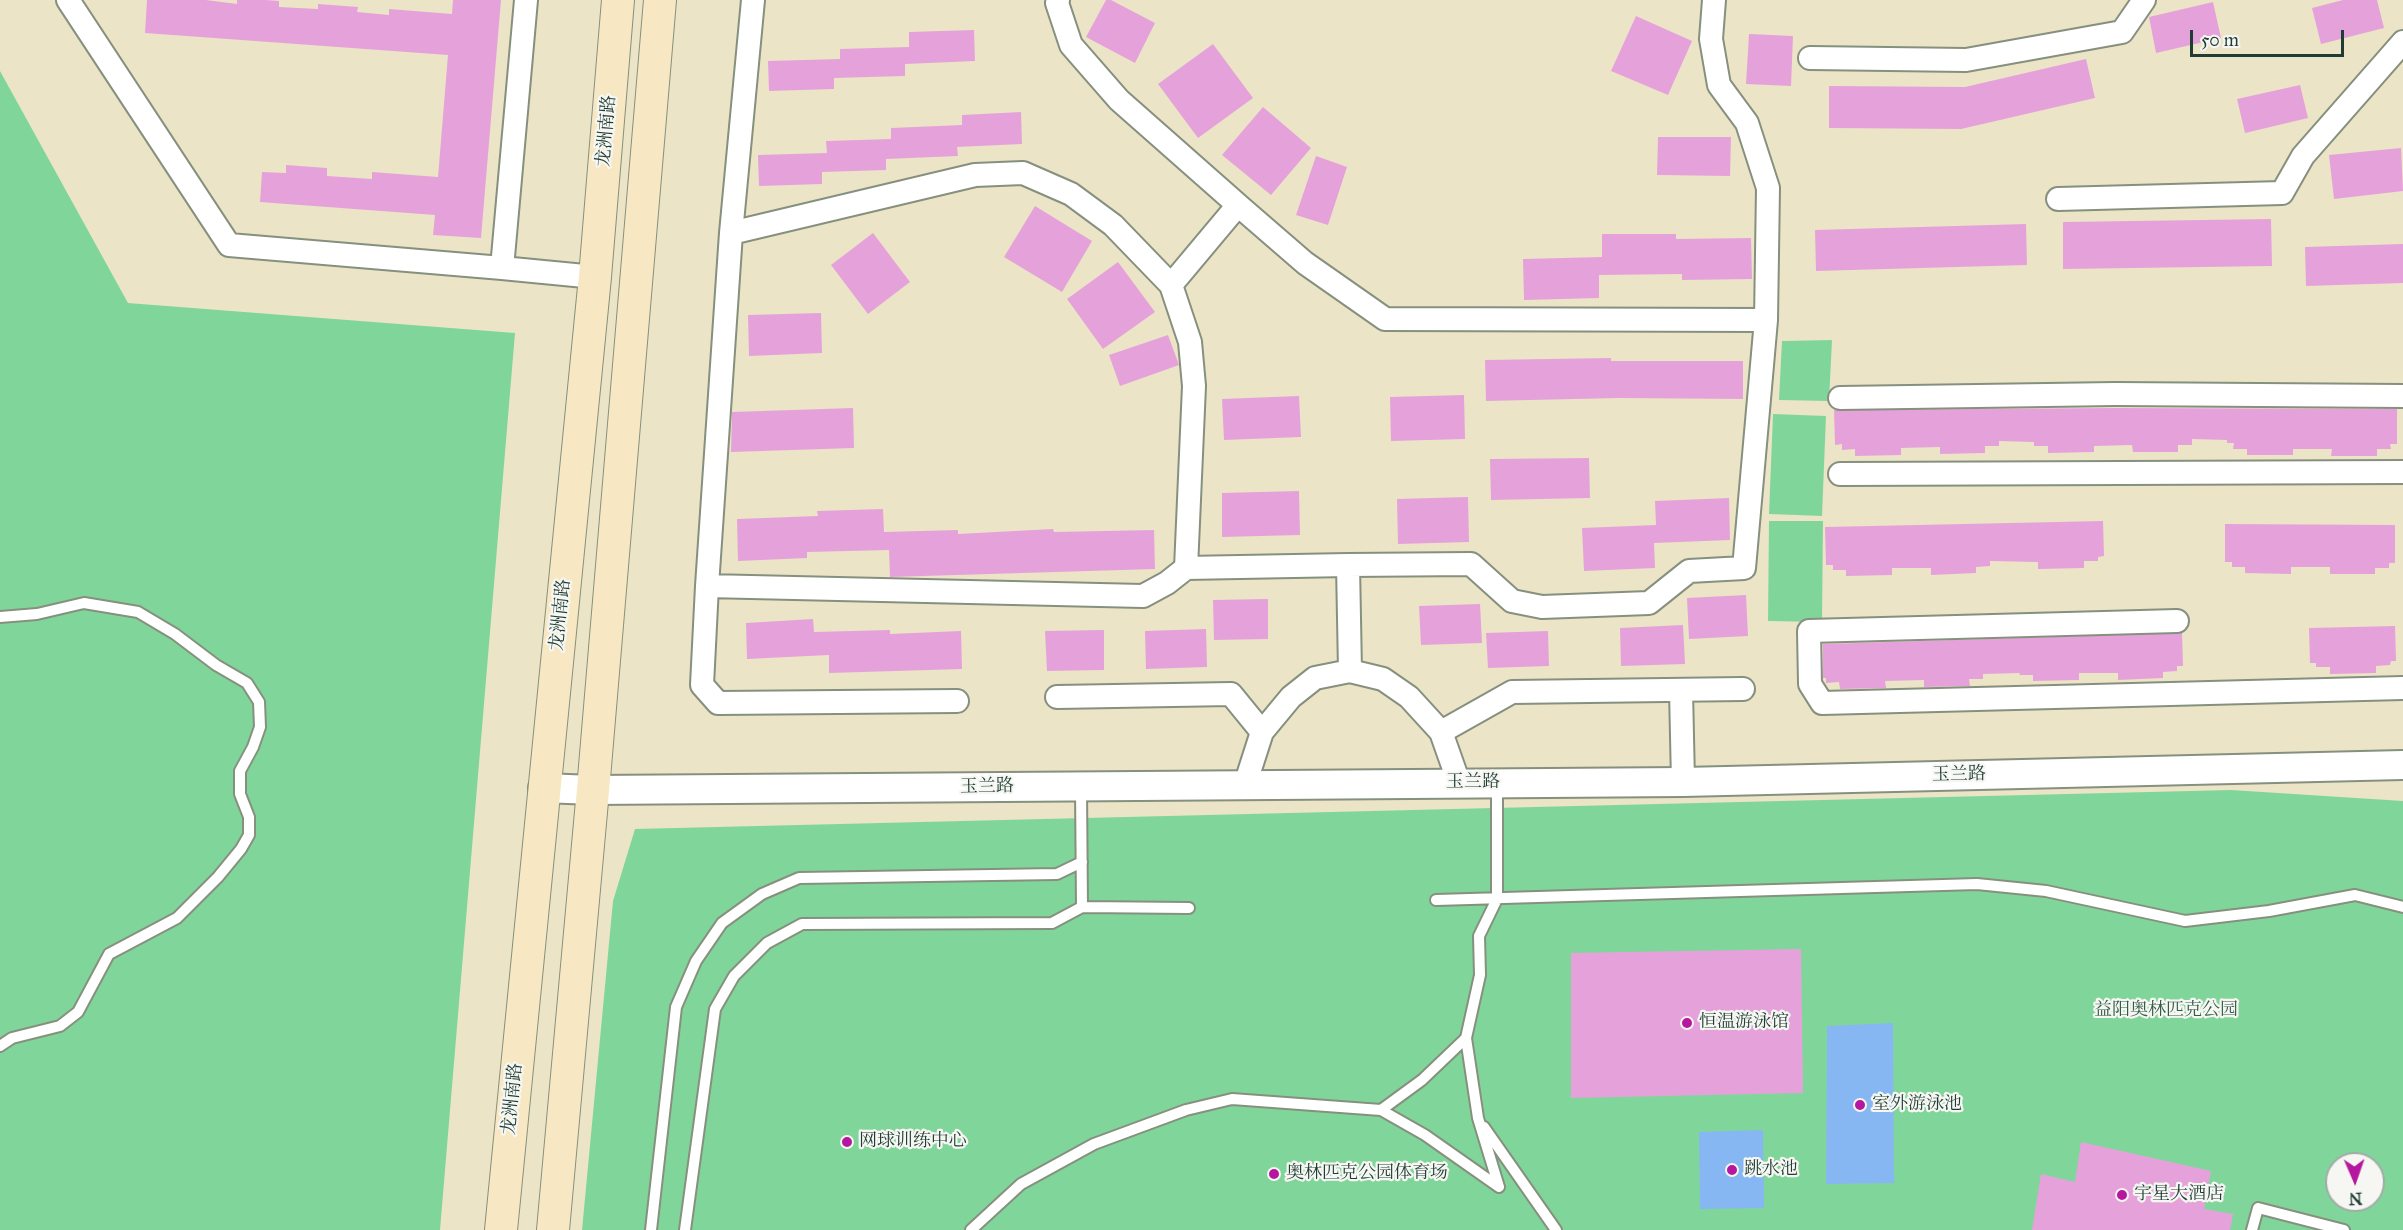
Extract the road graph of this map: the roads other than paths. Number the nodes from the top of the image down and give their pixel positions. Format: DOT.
graph roads {
  1 [pos="68,0"];
  2 [pos="526,0"];
  3 [pos="618,0"];
  4 [pos="660,0"];
  5 [pos="753,0"];
  6 [pos="1058,0"];
  7 [pos="1714,0"];
  8 [pos="2144,0"];
  9 [pos="2403,42"];
  10 [pos="1810,58"];
  11 [pos="2058,199"];
  12 [pos="1238,205"];
  13 [pos="731,233"];
  14 [pos="502,268"];
  15 [pos="595,277"];
  16 [pos="1171,285"];
  17 [pos="1766,320"];
  18 [pos="2403,396"];
  19 [pos="1840,398"];
  20 [pos="2403,472"];
  21 [pos="1840,474"];
  22 [pos="1348,565"];
  23 [pos="1186,568"];
  24 [pos="707,586"];
  25 [pos="0,617"];
  26 [pos="2177,621"];
  27 [pos="1350,671"];
  28 [pos="1743,688"];
  29 [pos="2403,688"];
  30 [pos="1681,690"];
  31 [pos="1057,697"];
  32 [pos="957,700"];
  33 [pos="1262,732"];
  34 [pos="1441,732"];
  35 [pos="2403,765"];
  36 [pos="1683,782"];
  37 [pos="1459,783"];
  38 [pos="1497,783"];
  39 [pos="1245,784"];
  40 [pos="1082,786"];
  41 [pos="543,788"];
  42 [pos="593,790"];
  43 [pos="1082,862"];
  44 [pos="1497,899"];
  45 [pos="1436,900"];
  46 [pos="1082,907"];
  47 [pos="2403,907"];
  48 [pos="1189,908"];
  49 [pos="1466,1038"];
  50 [pos="0,1046"];
  51 [pos="1381,1110"];
  52 [pos="1478,1118"];
  53 [pos="501,1230"];
  54 [pos="553,1230"];
  55 [pos="651,1230"];
  56 [pos="685,1230"];
  57 [pos="971,1230"];
  58 [pos="1556,1230"];
  59 [pos="2252,1230"];
  60 [pos="2344,1230"];
  1 -- 14 [label="street"];
  2 -- 14 [label="street"];
  3 -- 15 [label="main road, 龙洲南路"];
  4 -- 42 [label="main road"];
  5 -- 13 [label="street"];
  6 -- 12 [label="street"];
  7 -- 17 [label="street"];
  8 -- 10 [label="street"];
  9 -- 11 [label="street"];
  12 -- 16 [label="street"];
  12 -- 17 [label="street"];
  13 -- 16 [label="street"];
  13 -- 24 [label="street"];
  14 -- 15 [label="street"];
  15 -- 41 [label="main road, 龙洲南路"];
  16 -- 23 [label="street"];
  17 -- 22 [label="street"];
  18 -- 19 [label="street"];
  20 -- 21 [label="street"];
  22 -- 23 [label="street"];
  22 -- 27 [label="street"];
  23 -- 24 [label="street"];
  24 -- 32 [label="street"];
  25 -- 50 [label="lane"];
  26 -- 29 [label="street"];
  27 -- 33 [label="street"];
  27 -- 34 [label="street"];
  28 -- 30 [label="street"];
  30 -- 34 [label="street"];
  30 -- 36 [label="street"];
  31 -- 33 [label="street"];
  33 -- 39 [label="street"];
  34 -- 37 [label="street"];
  35 -- 36 [label="street, 玉兰路"];
  36 -- 38 [label="street, 玉兰路"];
  37 -- 38 [label="street, 玉兰路"];
  37 -- 39 [label="street, 玉兰路"];
  38 -- 44 [label="lane"];
  39 -- 40 [label="street, 玉兰路"];
  40 -- 42 [label="street, 玉兰路"];
  40 -- 43 [label="lane"];
  41 -- 42 [label="street, 玉兰路"];
  41 -- 53 [label="main road, 龙洲南路"];
  42 -- 54 [label="main road"];
  43 -- 46 [label="lane"];
  43 -- 55 [label="lane"];
  44 -- 45 [label="lane"];
  44 -- 47 [label="lane"];
  44 -- 49 [label="lane"];
  46 -- 48 [label="lane"];
  46 -- 56 [label="lane"];
  49 -- 51 [label="lane"];
  49 -- 52 [label="lane"];
  51 -- 52 [label="lane"];
  51 -- 57 [label="lane"];
  52 -- 58 [label="lane"];
  59 -- 60 [label="lane"];
}
